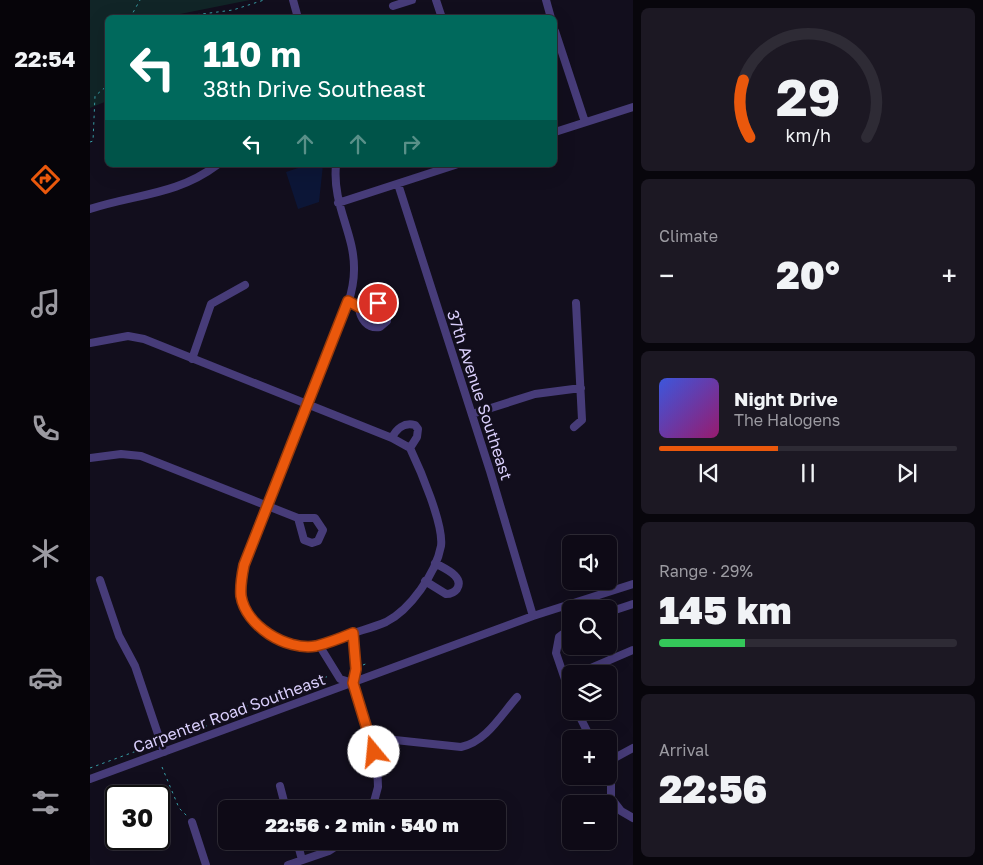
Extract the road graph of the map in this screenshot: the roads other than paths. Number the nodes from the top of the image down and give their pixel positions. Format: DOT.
graph roads {
  1 [pos="292,0"];
  2 [pos="412,0"];
  3 [pos="436,0"];
  4 [pos="546,0"];
  5 [pos="393,6"];
  6 [pos="297,15"];
  7 [pos="441,15"];
  8 [pos="550,15"];
  9 [pos="557,37"];
  10 [pos="633,107"];
  11 [pos="585,122"];
  12 [pos="557,131"];
  13 [pos="336,167"];
  14 [pos="449,167"];
  15 [pos="208,168"];
  16 [pos="398,184"];
  17 [pos="338,203"];
  18 [pos="90,209"];
  19 [pos="245,285"];
  20 [pos="348,301"];
  21 [pos="576,302"];
  22 [pos="359,307"];
  23 [pos="90,343"];
  24 [pos="192,359"];
  25 [pos="581,388"];
  26 [pos="307,406"];
  27 [pos="472,414"];
  28 [pos="574,427"];
  29 [pos="392,438"];
  30 [pos="410,448"];
  31 [pos="90,458"];
  32 [pos="267,506"];
  33 [pos="298,518"];
  34 [pos="435,563"];
  35 [pos="100,580"];
  36 [pos="425,581"];
  37 [pos="633,584"];
  38 [pos="633,604"];
  39 [pos="617,609"];
  40 [pos="533,616"];
  41 [pos="353,633"];
  42 [pos="562,635"];
  43 [pos="319,645"];
  44 [pos="633,650"];
  45 [pos="562,665"];
  46 [pos="597,665"];
  47 [pos="353,683"];
  48 [pos="517,697"];
  49 [pos="372,742"];
  50 [pos="633,748"];
  51 [pos="164,752"];
  52 [pos="617,757"];
  53 [pos="90,779"];
  54 [pos="612,785"];
  55 [pos="280,786"];
  56 [pos="284,800"];
  57 [pos="374,800"];
  58 [pos="633,818"];
  59 [pos="192,822"];
  60 [pos="299,850"];
  61 [pos="330,850"];
  62 [pos="302,860"];
  63 [pos="206,865"];
  64 [pos="288,865"];
  1 -- 6 [label="street"];
  2 -- 5 [label="street"];
  3 -- 7 [label="street"];
  4 -- 8 [label="street"];
  9 -- 11 [label="street"];
  10 -- 11 [label="street"];
  11 -- 12 [label="street"];
  13 -- 17 [label="street"];
  14 -- 16 [label="street"];
  15 -- 18 [label="street"];
  16 -- 17 [label="street"];
  16 -- 27 [label="street, 37th Avenue Southeast"];
  17 -- 20 [label="street"];
  19 -- 24 [label="street"];
  20 -- 22 [label="street"];
  20 -- 26 [label="street"];
  21 -- 25 [label="street"];
  23 -- 24 [label="street"];
  24 -- 26 [label="street"];
  25 -- 27 [label="street"];
  25 -- 28 [label="street"];
  26 -- 29 [label="street"];
  26 -- 32 [label="street"];
  27 -- 40 [label="street, 37th Avenue Southeast"];
  29 -- 30 [label="street"];
  29 -- 30 [label="street"];
  30 -- 34 [label="street"];
  31 -- 32 [label="street"];
  32 -- 33 [label="street"];
  32 -- 43 [label="street"];
  34 -- 36 [label="street"];
  34 -- 36 [label="street"];
  35 -- 51 [label="street"];
  36 -- 41 [label="street"];
  37 -- 40 [label="street, Carpenter Road Southeast"];
  38 -- 39 [label="street"];
  40 -- 47 [label="street, Carpenter Road Southeast"];
  41 -- 43 [label="street"];
  41 -- 47 [label="street"];
  42 -- 45 [label="street"];
  43 -- 47 [label="street"];
  44 -- 46 [label="street"];
  47 -- 49 [label="street"];
  47 -- 51 [label="street, Carpenter Road Southeast"];
  48 -- 49 [label="street"];
  49 -- 57 [label="street"];
  50 -- 52 [label="street"];
  51 -- 53 [label="street, Carpenter Road Southeast"];
  54 -- 58 [label="street"];
  55 -- 56 [label="street"];
  59 -- 63 [label="street"];
  60 -- 62 [label="street"];
  61 -- 62 [label="street"];
  62 -- 64 [label="street"];
}
